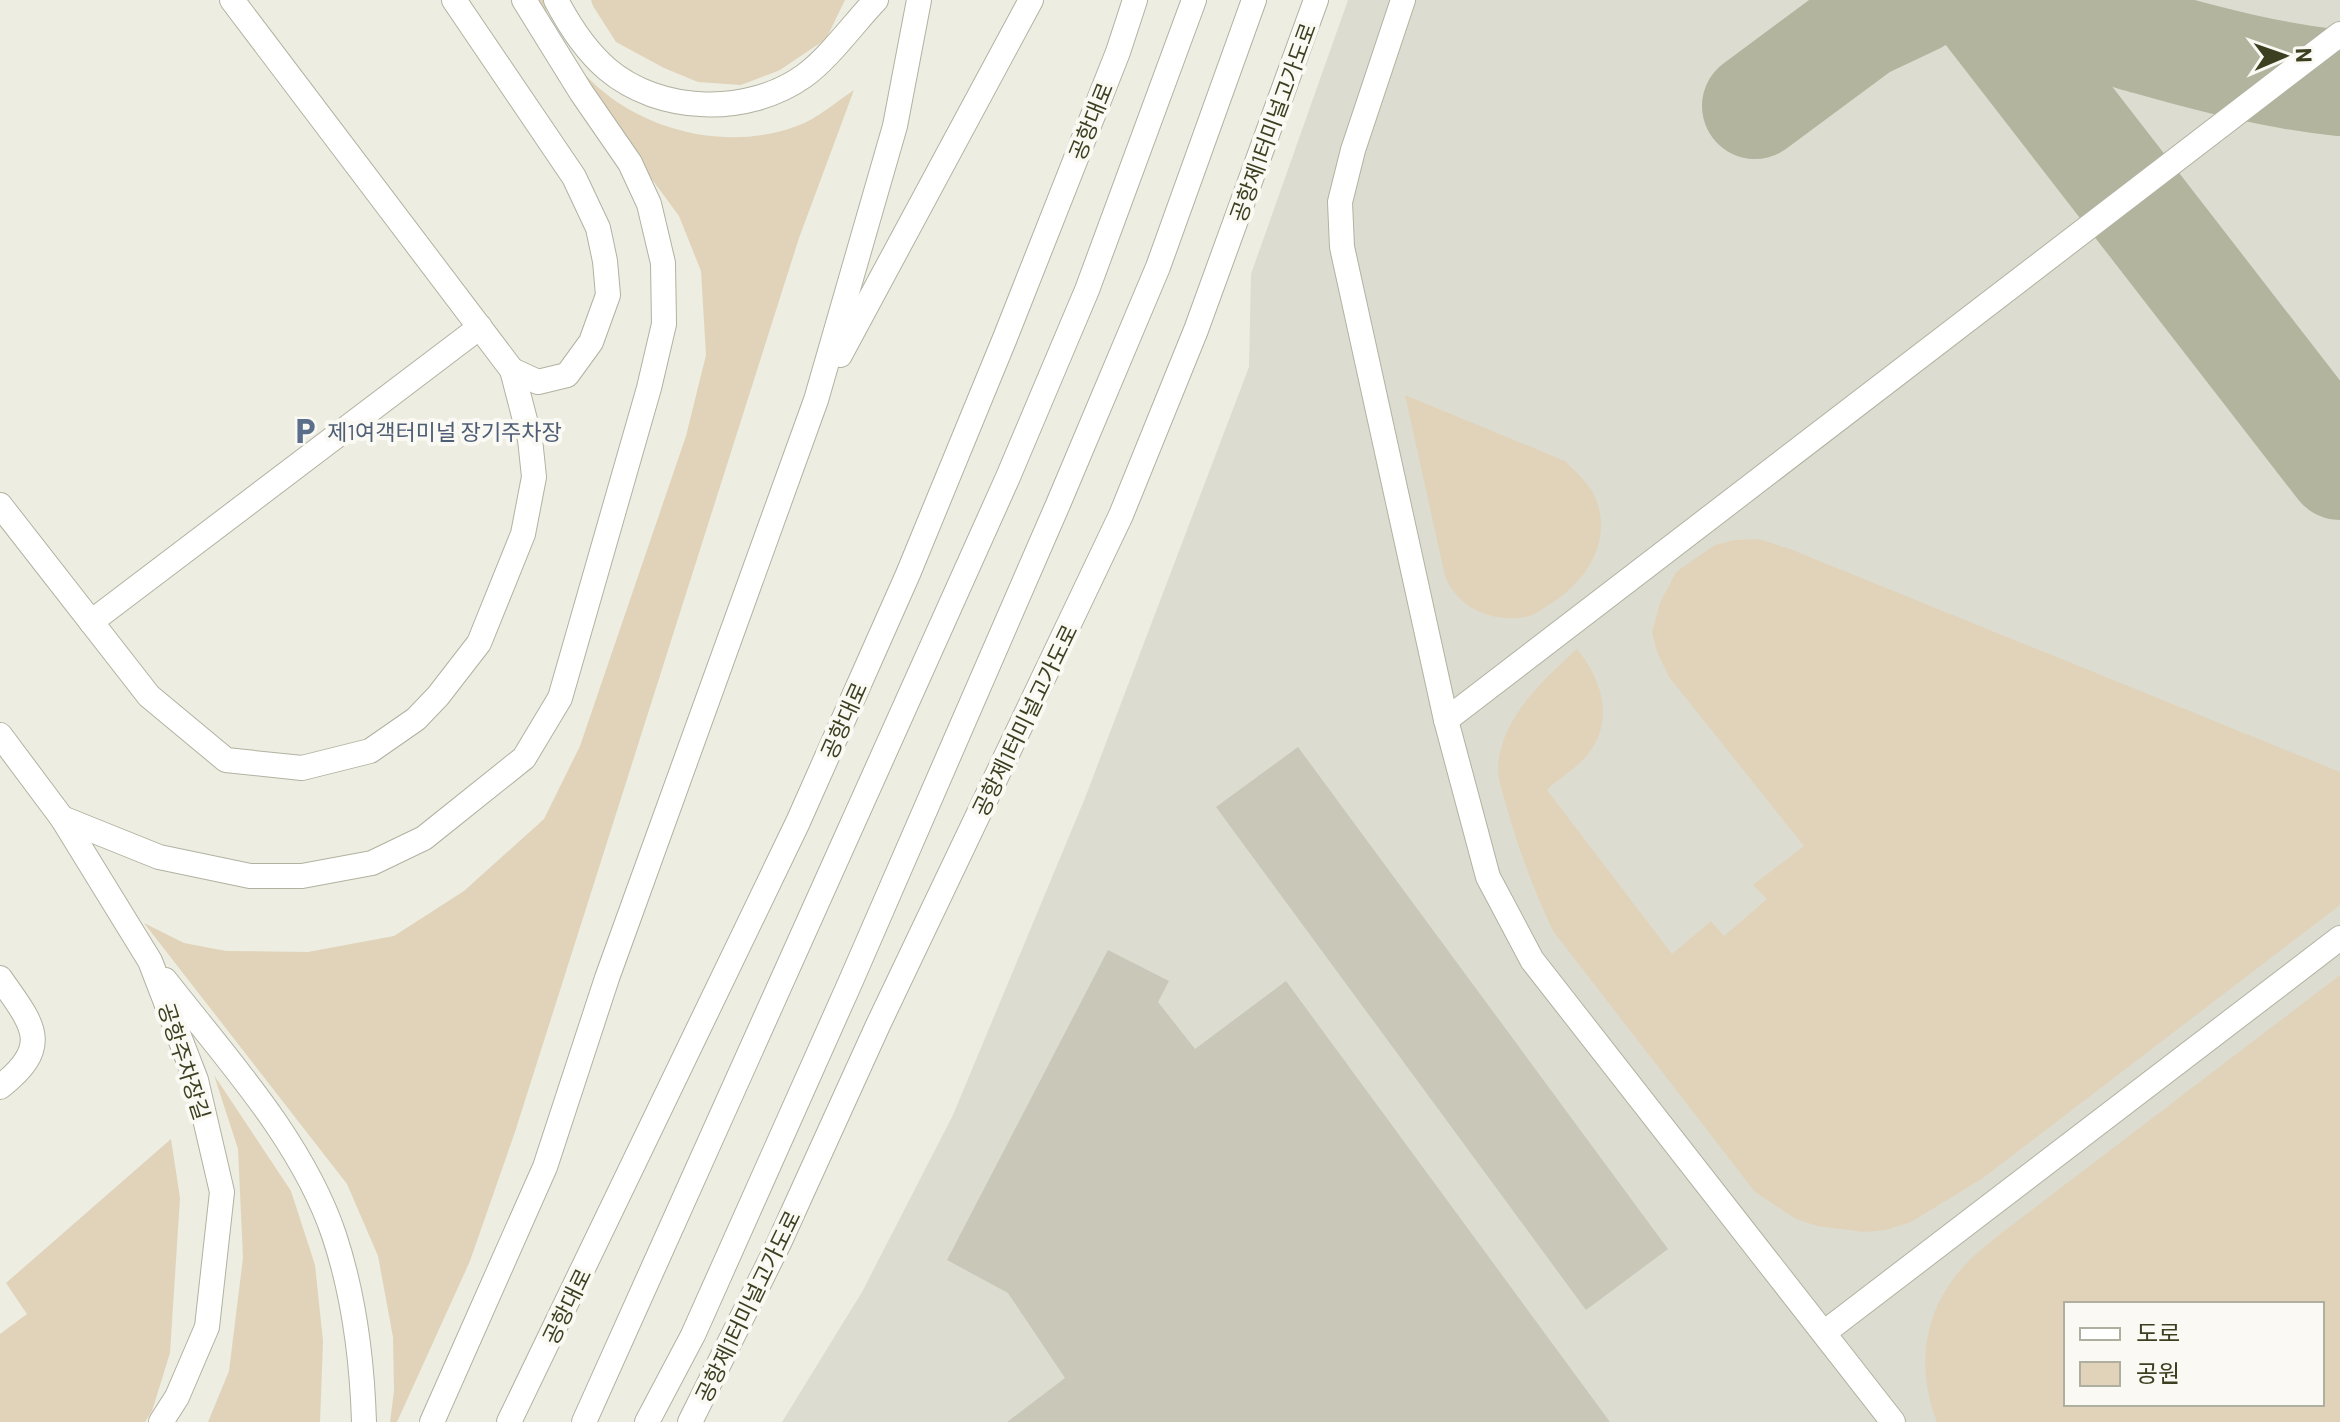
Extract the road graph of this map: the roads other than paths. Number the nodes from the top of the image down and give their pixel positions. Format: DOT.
graph roads {
  1 [pos="232,0"];
  2 [pos="454,0"];
  3 [pos="524,0"];
  4 [pos="556,0"];
  5 [pos="876,0"];
  6 [pos="919,0"];
  7 [pos="1031,0"];
  8 [pos="1135,0"];
  9 [pos="1194,0"];
  10 [pos="1254,0"];
  11 [pos="1316,0"];
  12 [pos="1403,0"];
  13 [pos="2340,34"];
  14 [pos="480,327"];
  15 [pos="512,370"];
  16 [pos="816,400"];
  17 [pos="0,505"];
  18 [pos="91,622"];
  19 [pos="1446,720"];
  20 [pos="0,735"];
  21 [pos="62,818"];
  22 [pos="2340,938"];
  23 [pos="150,961"];
  24 [pos="0,978"];
  25 [pos="0,1087"];
  26 [pos="1825,1332"];
  27 [pos="161,1422"];
  28 [pos="364,1422"];
  29 [pos="432,1422"];
  30 [pos="509,1422"];
  31 [pos="584,1422"];
  32 [pos="647,1422"];
  33 [pos="690,1422"];
  34 [pos="1893,1422"];
  1 -- 14 [label="street"];
  2 -- 15 [label="street"];
  3 -- 21 [label="street"];
  4 -- 5 [label="street"];
  6 -- 16 [label="street"];
  7 -- 16 [label="street"];
  8 -- 30 [label="street, 공항대로"];
  9 -- 31 [label="street"];
  10 -- 32 [label="street"];
  11 -- 33 [label="street, 공항제1터미널고가도로"];
  12 -- 19 [label="street"];
  13 -- 19 [label="street"];
  14 -- 15 [label="street"];
  14 -- 18 [label="street"];
  15 -- 18 [label="street"];
  16 -- 29 [label="street"];
  17 -- 18 [label="street"];
  19 -- 26 [label="street"];
  20 -- 21 [label="street, 공항주차장길"];
  21 -- 23 [label="street, 공항주차장길"];
  22 -- 26 [label="street"];
  23 -- 27 [label="street, 공항주차장길"];
  23 -- 28 [label="street"];
  24 -- 25 [label="street"];
  26 -- 34 [label="street"];
}
